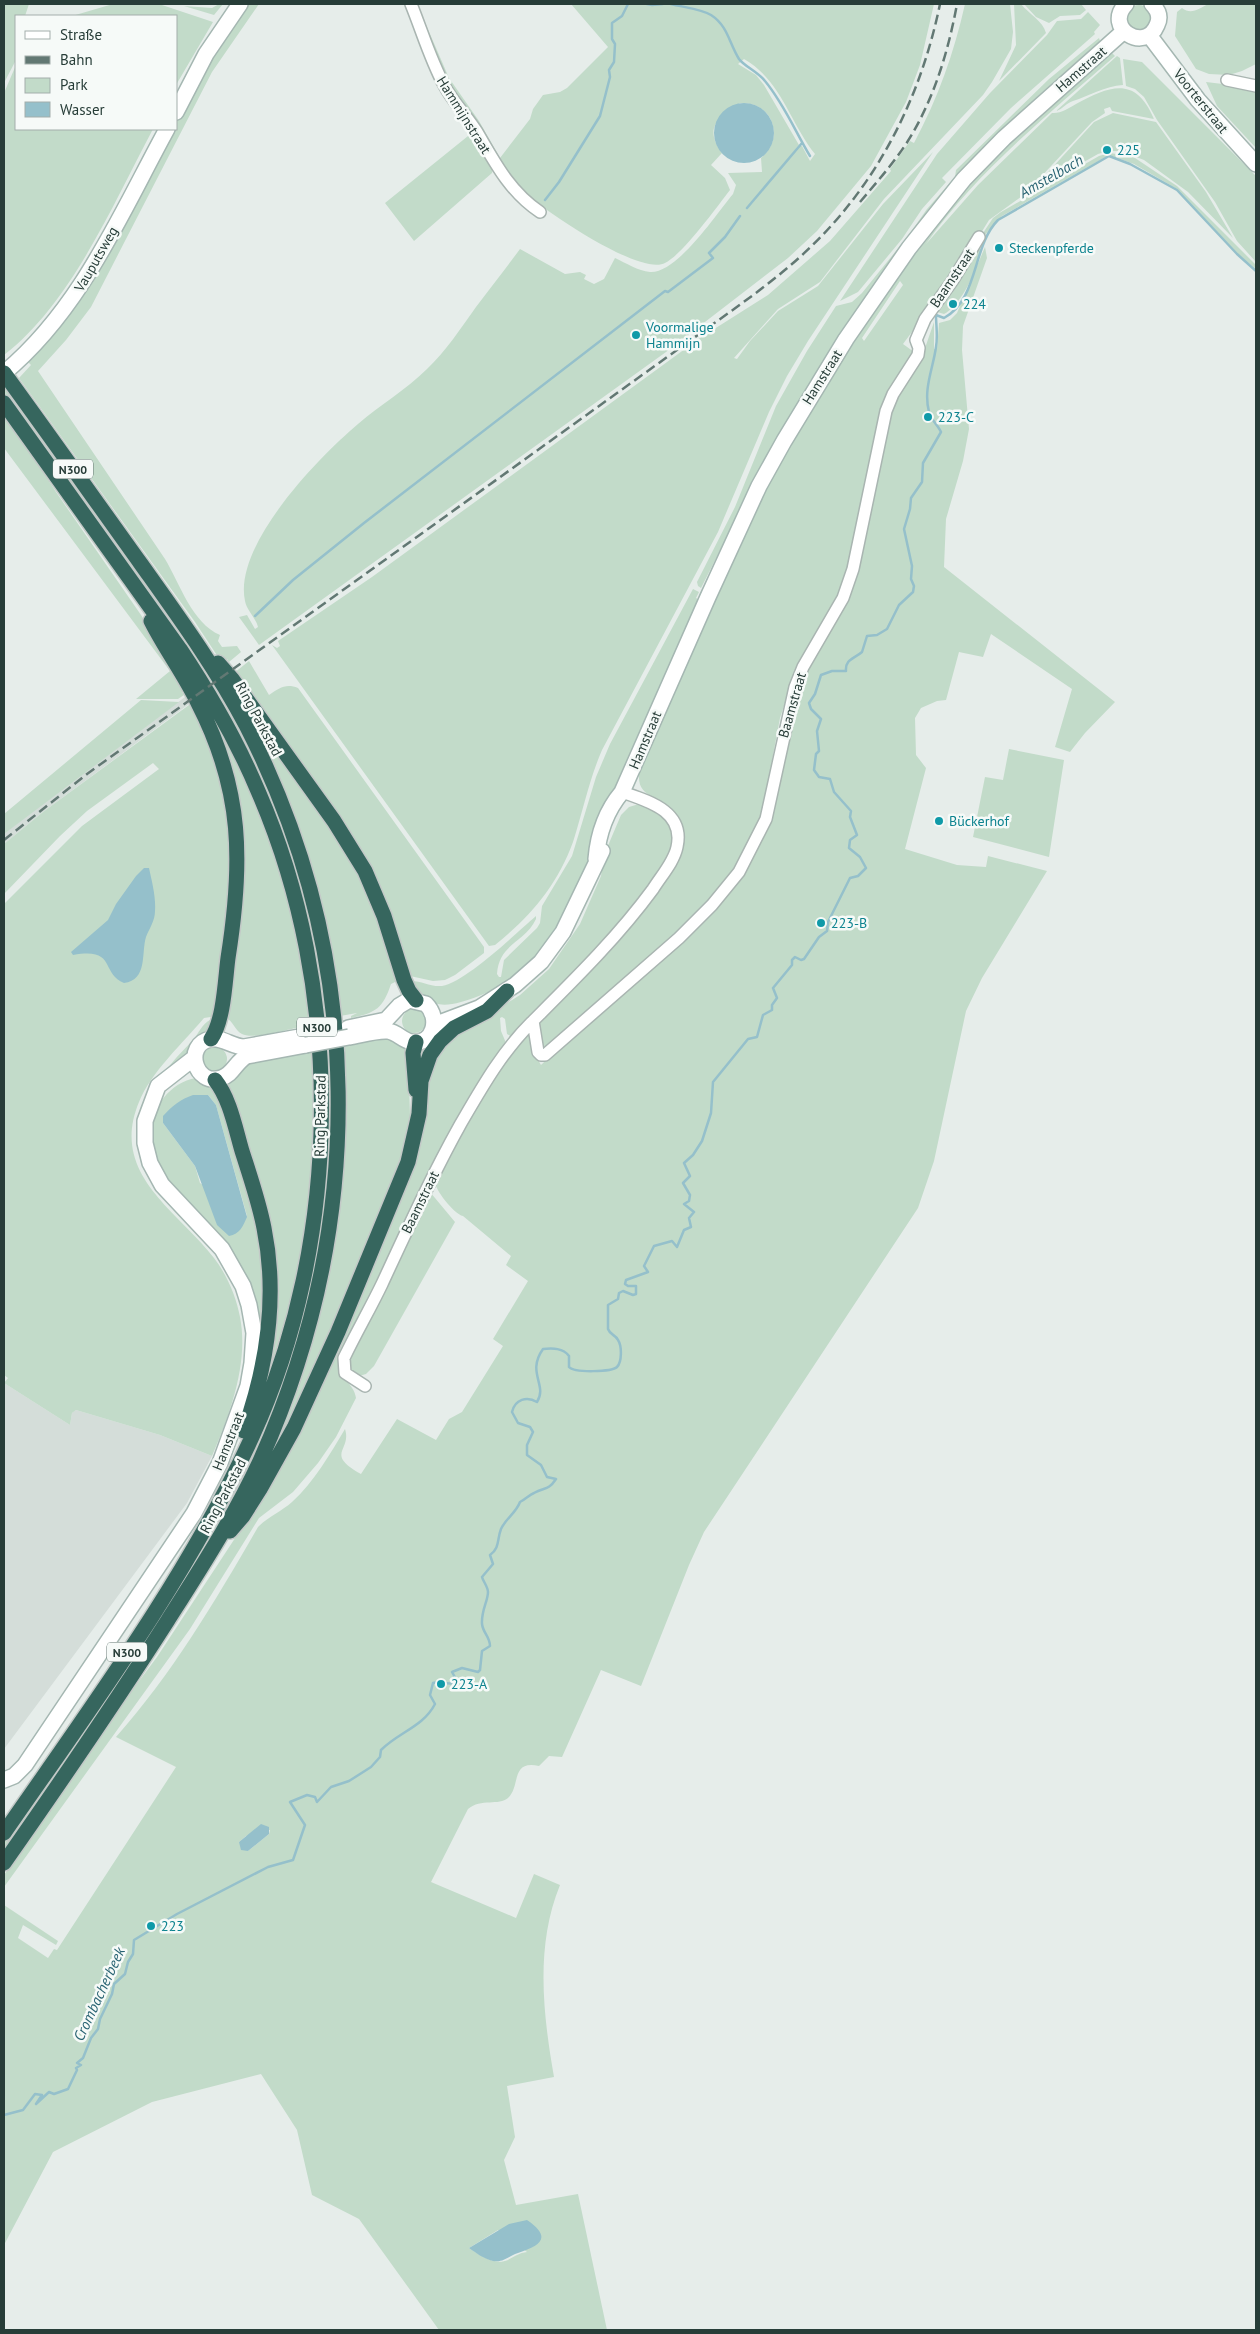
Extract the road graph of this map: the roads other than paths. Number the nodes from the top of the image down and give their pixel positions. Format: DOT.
graph roads {
  1 [pos="240,4"];
  2 [pos="411,4"];
  3 [pos="1123,4"];
  4 [pos="1154,4"];
  5 [pos="1124,31"];
  6 [pos="1149,35"];
  7 [pos="1227,80"];
  8 [pos="1256,86"];
  9 [pos="178,108"];
  10 [pos="166,130"];
  11 [pos="1256,164"];
  12 [pos="540,212"];
  13 [pos="979,237"];
  14 [pos="4,373"];
  15 [pos="4,403"];
  16 [pos="127,575"];
  17 [pos="183,623"];
  18 [pos="622,792"];
  19 [pos="507,991"];
  20 [pos="416,1000"];
  21 [pos="431,1009"];
  22 [pos="533,1021"];
  23 [pos="434,1025"];
  24 [pos="349,1033"];
  25 [pos="211,1039"];
  26 [pos="305,1041"];
  27 [pos="416,1042"];
  28 [pos="194,1058"];
  29 [pos="200,1073"];
  30 [pos="215,1080"];
  31 [pos="153,1101"];
  32 [pos="419,1114"];
  33 [pos="365,1386"];
  34 [pos="216,1508"];
  35 [pos="208,1557"];
  36 [pos="4,1780"];
  37 [pos="4,1833"];
  38 [pos="4,1863"];
  1 -- 9 [label="main road"];
  2 -- 12 [label="street, Hammijnstraat"];
  3 -- 5 [label="main road"];
  4 -- 6 [label="main road"];
  5 -- 6 [label="main road"];
  5 -- 18 [label="main road, Hamstraat"];
  6 -- 11 [label="main road, Voorterstraat"];
  7 -- 8 [label="street"];
  10 -- 14 [label="main road, Vauputsweg"];
  13 -- 22 [label="street, Baamstraat"];
  14 -- 17 [label="highway, Ring Parkstad / N300"];
  15 -- 16 [label="highway, Ring Parkstad / N300"];
  16 -- 25 [label="highway, N300"];
  16 -- 34 [label="highway, Ring Parkstad / N300"];
  17 -- 20 [label="highway, N300"];
  17 -- 35 [label="highway, Ring Parkstad / N300"];
  18 -- 19 [label="main road, Hamstraat"];
  18 -- 22 [label="street, Baamstraat"];
  19 -- 21 [label="main road, Hamstraat"];
  19 -- 23 [label="main road, Hamstraat"];
  19 -- 32 [label="highway, N300"];
  20 -- 21 [label="main road"];
  20 -- 24 [label="main road"];
  21 -- 23 [label="main road"];
  22 -- 33 [label="street, Baamstraat"];
  23 -- 27 [label="main road, Hamstraat"];
  24 -- 26 [label="main road"];
  24 -- 27 [label="main road"];
  25 -- 26 [label="main road"];
  25 -- 28 [label="main road, Hamstraat"];
  26 -- 30 [label="main road"];
  27 -- 32 [label="highway, N300"];
  28 -- 29 [label="main road"];
  28 -- 31 [label="main road, Hamstraat"];
  29 -- 30 [label="main road"];
  29 -- 31 [label="main road"];
  30 -- 34 [label="highway, N300"];
  31 -- 36 [label="main road, Hamstraat"];
  32 -- 35 [label="highway, N300"];
  34 -- 37 [label="highway, Ring Parkstad / N300"];
  35 -- 38 [label="highway, Ring Parkstad / N300"];
}
